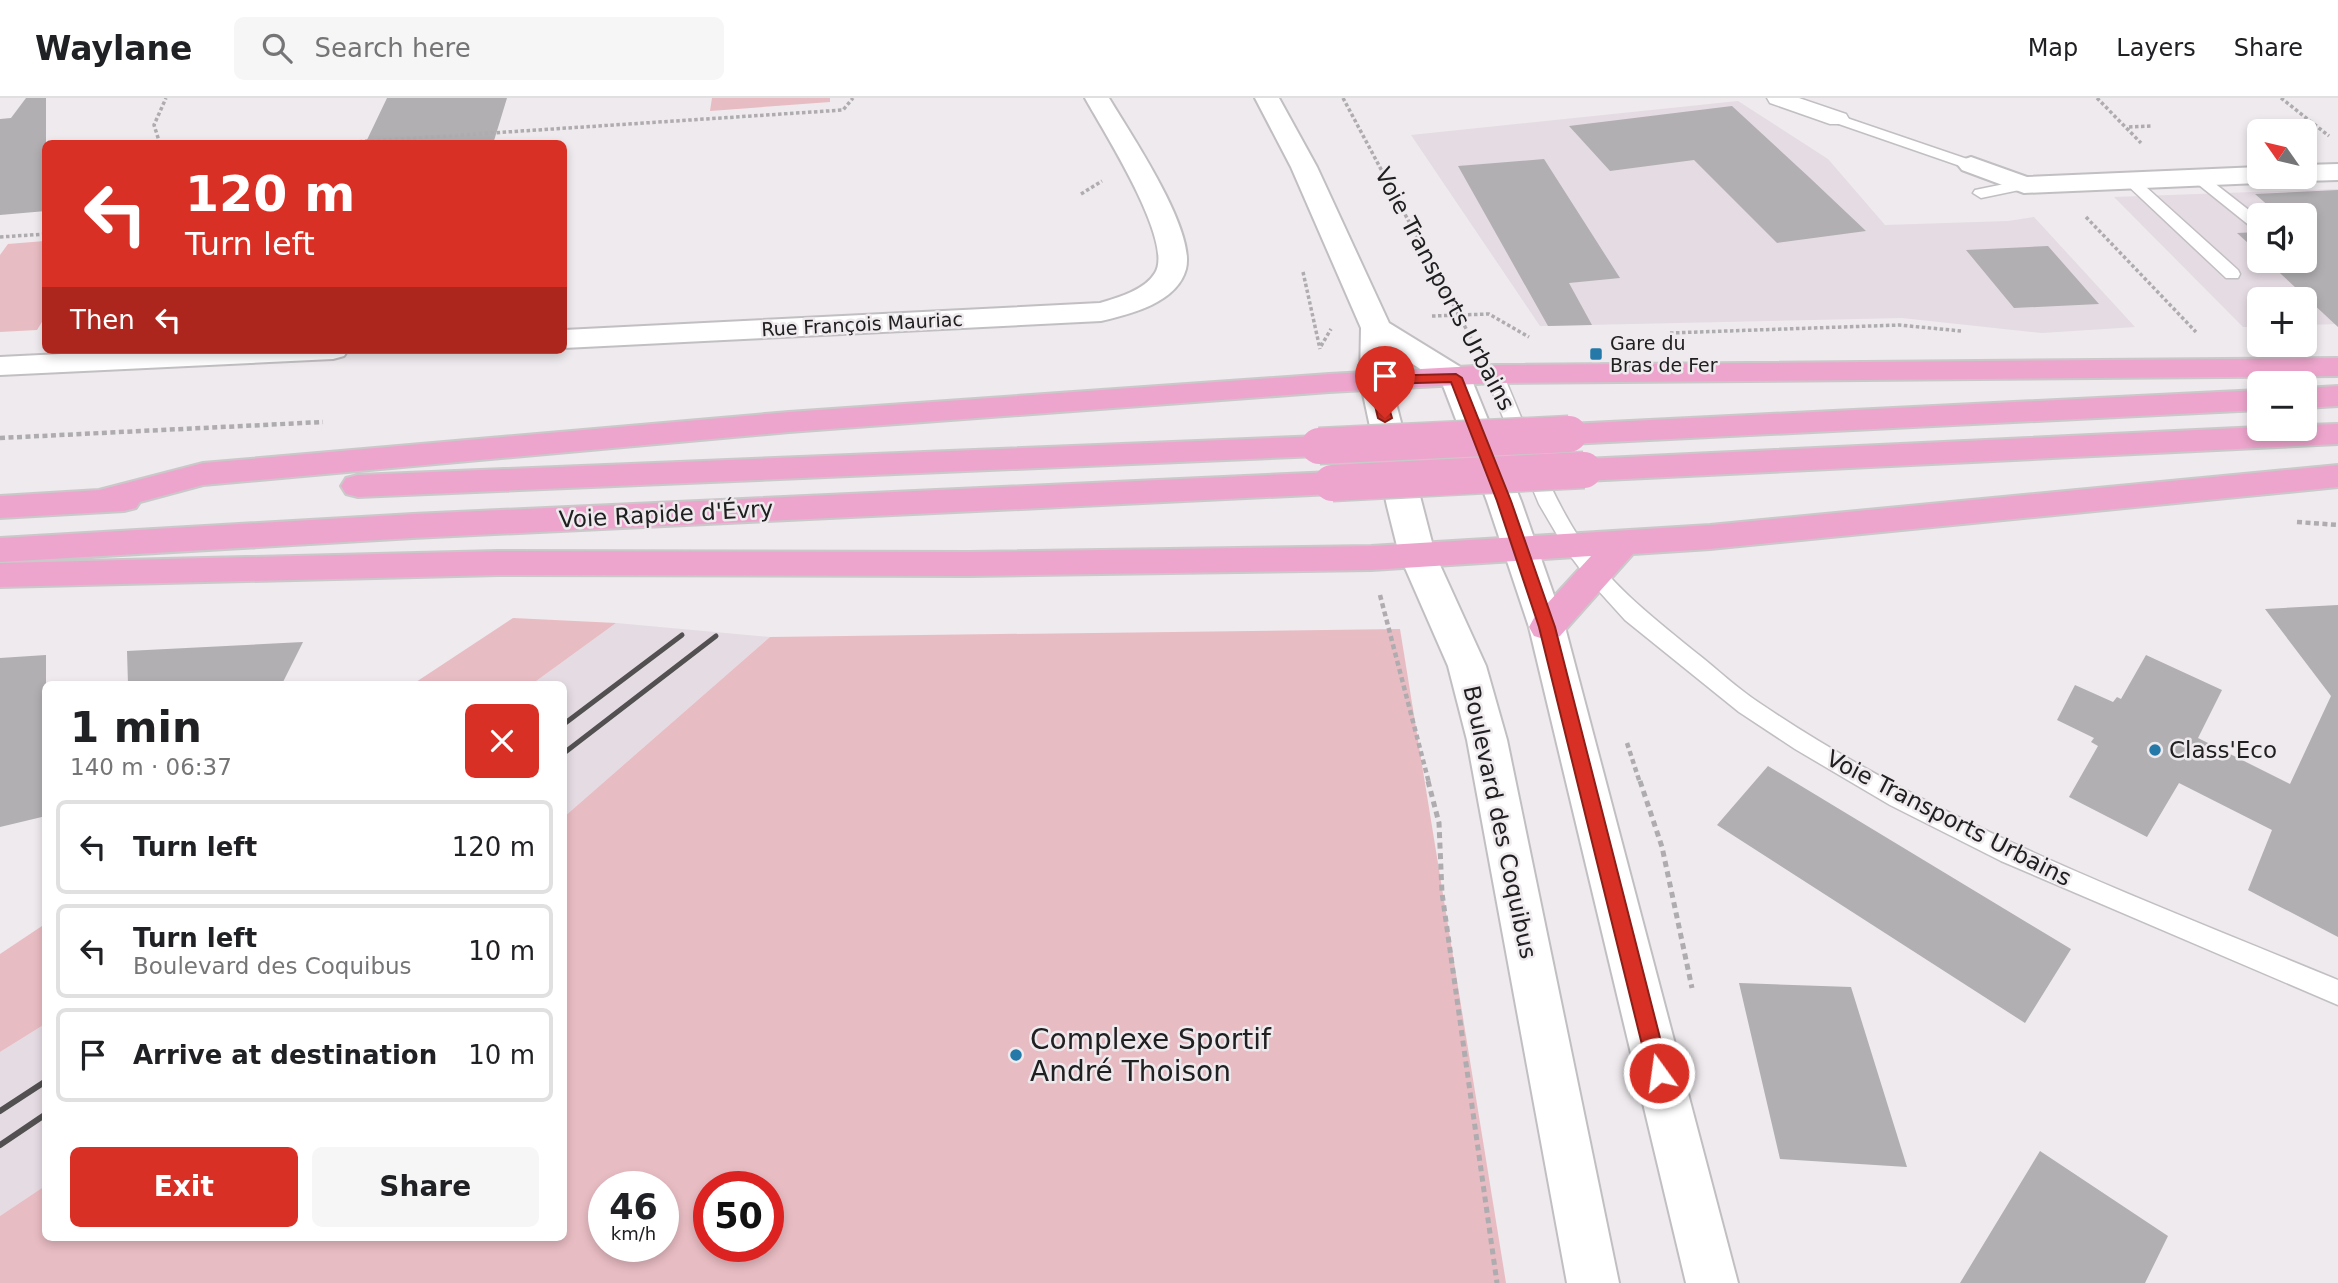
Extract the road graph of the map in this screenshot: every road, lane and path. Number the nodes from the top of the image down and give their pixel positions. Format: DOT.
graph roads {
  1 [pos="166,98"];
  2 [pos="853,98"];
  3 [pos="1097,98"];
  4 [pos="1267,98"];
  5 [pos="1343,98"];
  6 [pos="1778,98"];
  7 [pos="2097,98"];
  8 [pos="2281,98"];
  9 [pos="1805,103"];
  10 [pos="1838,119"];
  11 [pos="2128,127"];
  12 [pos="2152,127"];
  13 [pos="158,140"];
  14 [pos="384,140"];
  15 [pos="2338,143"];
  16 [pos="2142,144"];
  17 [pos="1971,165"];
  18 [pos="2338,172"];
  19 [pos="2317,173"];
  20 [pos="2247,176"];
  21 [pos="2199,178"];
  22 [pos="2131,181"];
  23 [pos="2054,184"];
  24 [pos="2024,185"];
  25 [pos="1981,193"];
  26 [pos="2247,216"];
  27 [pos="42,234"];
  28 [pos="0,237"];
  29 [pos="1299,262"];
  30 [pos="2232,274"];
  31 [pos="1457,315"];
  32 [pos="1374,324"];
  33 [pos="1964,331"];
  34 [pos="2196,332"];
  35 [pos="1661,333"];
  36 [pos="567,339"];
  37 [pos="1534,340"];
  38 [pos="1320,350"];
  39 [pos="250,354"];
  40 [pos="0,366"];
  41 [pos="2338,368"];
  42 [pos="1494,374"];
  43 [pos="1456,378"];
  44 [pos="1375,380"];
  45 [pos="1329,383"];
  46 [pos="2338,396"];
  47 [pos="2317,397"];
  48 [pos="2247,401"];
  49 [pos="2338,434"];
  50 [pos="2338,477"];
  51 [pos="97,502"];
  52 [pos="0,507"];
  53 [pos="2286,520"];
  54 [pos="2338,525"];
  55 [pos="1520,547"];
  56 [pos="0,550"];
  57 [pos="1417,554"];
  58 [pos="1371,558"];
  59 [pos="1583,559"];
  60 [pos="0,575"];
  61 [pos="1547,627"];
  62 [pos="2338,993"];
  63 [pos="1497,1283"];
  64 [pos="1593,1283"];
  65 [pos="1712,1283"];
  1 -- 13 [label="path"];
  2 -- 14 [label="path"];
  3 -- 36 [label="main road, Rue François Mauriac"];
  4 -- 32 [label="main road, Boulevard des Coquibus"];
  5 -- 31 [label="path, Voie Transports Urbains"];
  6 -- 9 [label="street"];
  7 -- 11 [label="path"];
  8 -- 15 [label="path"];
  9 -- 10 [label="street"];
  10 -- 17 [label="lane"];
  11 -- 12 [label="path"];
  11 -- 16 [label="path"];
  17 -- 24 [label="main road"];
  18 -- 19 [label="main road"];
  20 -- 21 [label="main road"];
  21 -- 22 [label="main road"];
  21 -- 26 [label="lane"];
  22 -- 23 [label="main road"];
  22 -- 30 [label="lane"];
  23 -- 24 [label="main road"];
  23 -- 34 [label="path"];
  24 -- 25 [label="lane"];
  27 -- 28 [label="path"];
  29 -- 38 [label="path"];
  31 -- 32 [label="path"];
  31 -- 37 [label="path"];
  31 -- 42 [label="path, Voie Transports Urbains"];
  32 -- 38 [label="path"];
  32 -- 43 [label="main road"];
  32 -- 44 [label="main road, Boulevard des Coquibus"];
  33 -- 35 [label="path"];
  38 -- 45 [label="path"];
  39 -- 40 [label="main road"];
  41 -- 42 [label="main road"];
  42 -- 43 [label="main road"];
  42 -- 59 [label="lane, Voie Transports Urbains"];
  43 -- 44 [label="main road"];
  43 -- 55 [label="main road"];
  44 -- 45 [label="main road"];
  44 -- 57 [label="main road, Boulevard des Coquibus"];
  45 -- 51 [label="main road"];
  46 -- 47 [label="main road"];
  48 -- 51 [label="main road, Voie Rapide d'Évry, bridge"];
  49 -- 56 [label="main road, Voie Rapide d'Évry, bridge"];
  50 -- 59 [label="main road"];
  51 -- 52 [label="main road, Voie Rapide d'Évry"];
  53 -- 54 [label="path"];
  55 -- 57 [label="main road"];
  55 -- 59 [label="main road"];
  55 -- 61 [label="main road"];
  57 -- 58 [label="main road"];
  57 -- 64 [label="main road, Boulevard des Coquibus"];
  58 -- 60 [label="main road"];
  58 -- 63 [label="path"];
  59 -- 61 [label="main road"];
  59 -- 62 [label="lane, Voie Transports Urbains"];
  61 -- 65 [label="main road"];
}
